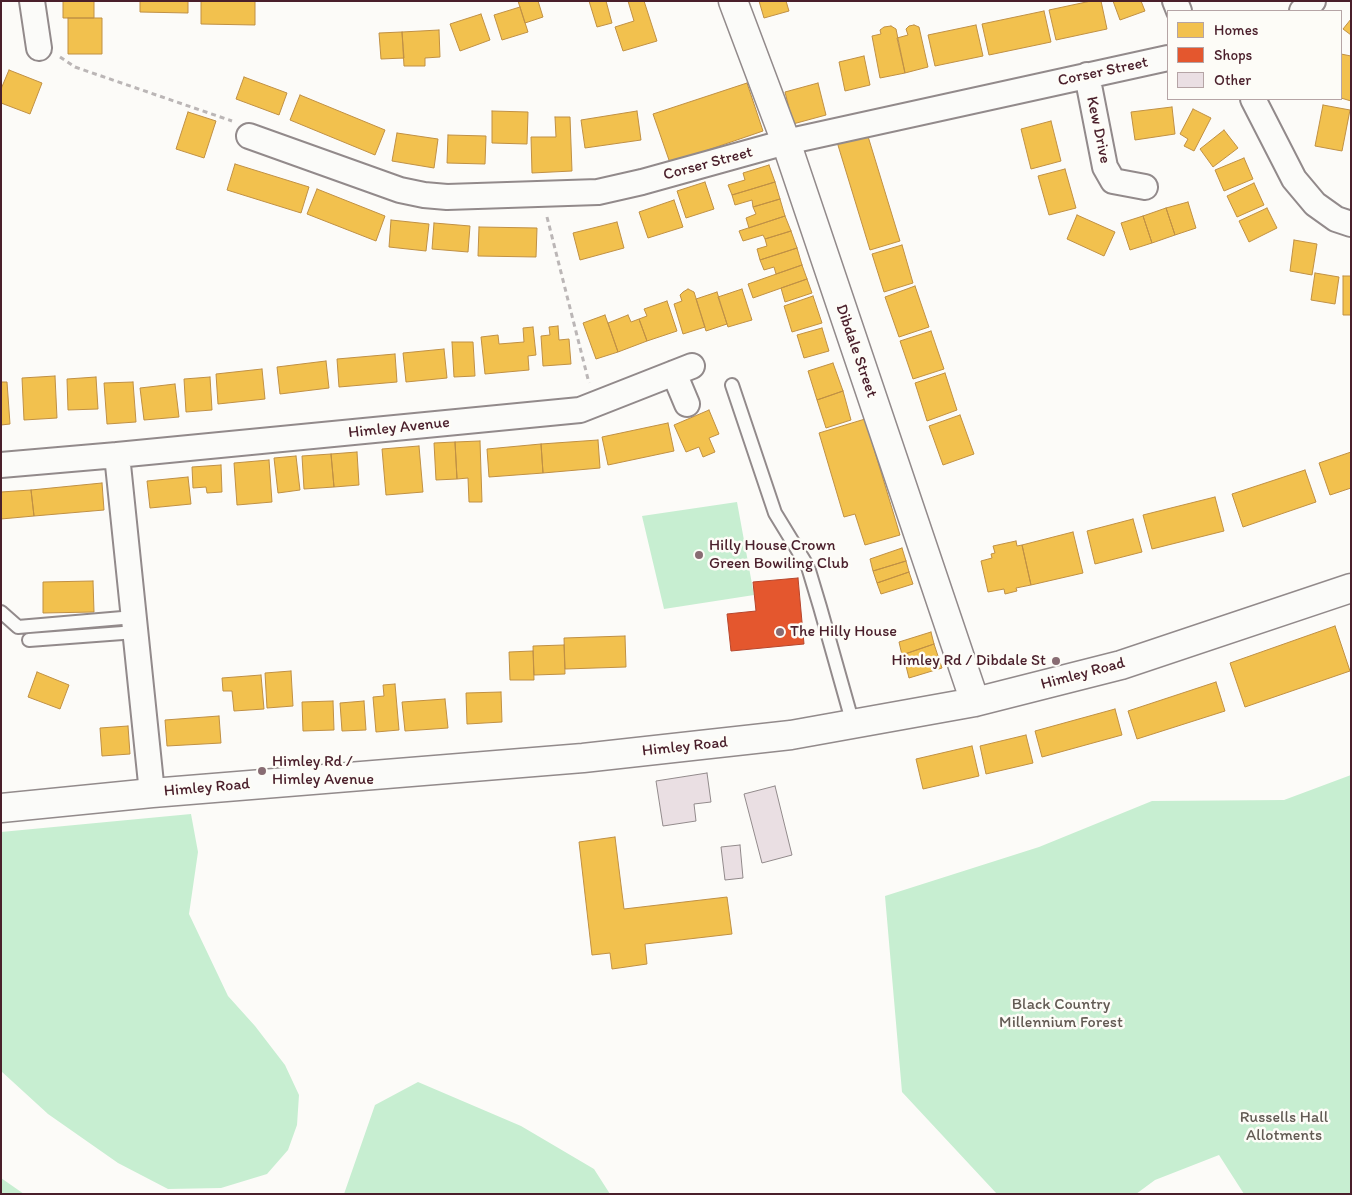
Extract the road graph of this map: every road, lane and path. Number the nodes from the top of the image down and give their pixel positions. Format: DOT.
graph roads {
  1 [pos="32,1"];
  2 [pos="733,1"];
  3 [pos="1313,1"];
  4 [pos="1303,10"];
  5 [pos="39,45"];
  6 [pos="1167,58"];
  7 [pos="1087,75"];
  8 [pos="1254,100"];
  9 [pos="249,136"];
  10 [pos="786,142"];
  11 [pos="1145,187"];
  12 [pos="542,195"];
  13 [pos="1351,224"];
  14 [pos="732,385"];
  15 [pos="688,404"];
  16 [pos="594,405"];
  17 [pos="117,455"];
  18 [pos="1,465"];
  19 [pos="1351,588"];
  20 [pos="1,612"];
  21 [pos="135,624"];
  22 [pos="29,640"];
  23 [pos="975,702"];
  24 [pos="853,724"];
  25 [pos="152,793"];
  26 [pos="1,808"];
  1 -- 5 [label="street"];
  2 -- 10 [label="main road, Dibdale Street"];
  3 -- 4 [label="street"];
  5 -- 9 [label="path"];
  6 -- 7 [label="street, Corser Street"];
  7 -- 10 [label="street, Corser Street"];
  7 -- 11 [label="street, Kew Drive"];
  8 -- 13 [label="street"];
  9 -- 12 [label="street, Corser Street"];
  10 -- 12 [label="street, Corser Street"];
  10 -- 23 [label="main road, Dibdale Street"];
  12 -- 16 [label="path"];
  14 -- 24 [label="lane"];
  15 -- 16 [label="street, Himley Avenue"];
  16 -- 17 [label="street, Himley Avenue"];
  17 -- 18 [label="street, Himley Avenue"];
  17 -- 21 [label="street"];
  19 -- 23 [label="main road, Himley Road"];
  20 -- 21 [label="lane"];
  21 -- 22 [label="lane"];
  21 -- 25 [label="street"];
  23 -- 24 [label="main road, Himley Road"];
  24 -- 25 [label="main road, Himley Road"];
  25 -- 26 [label="main road, Himley Road"];
}
